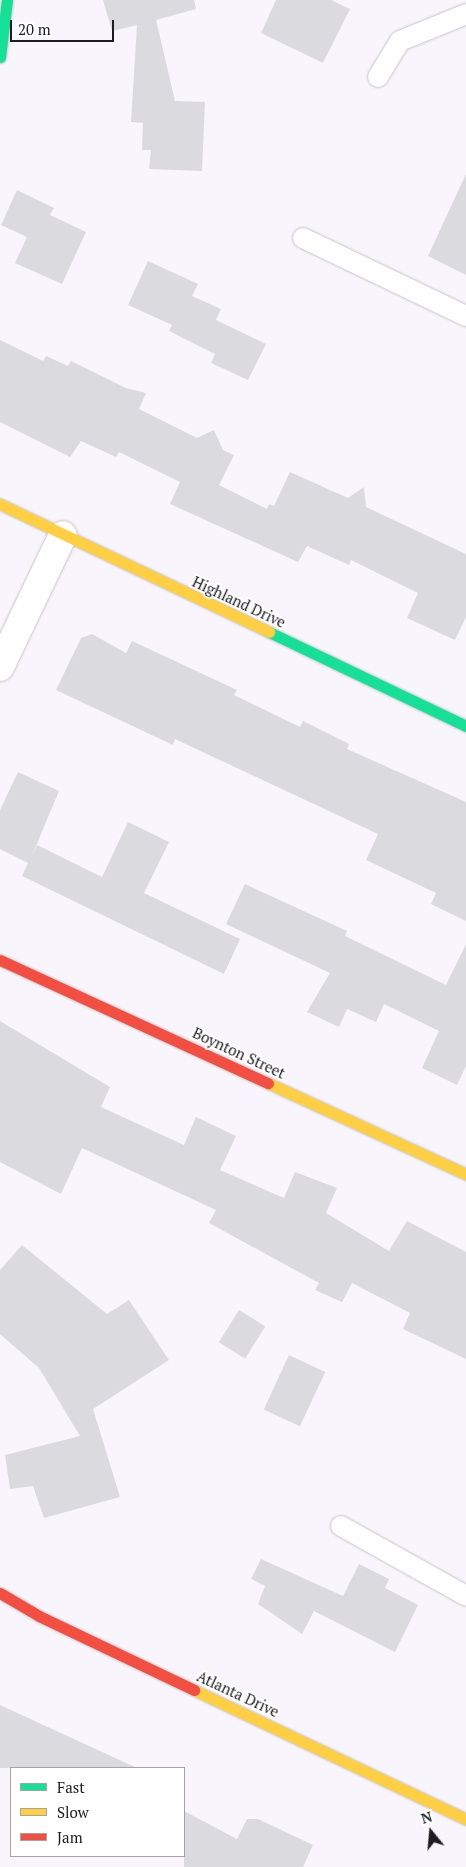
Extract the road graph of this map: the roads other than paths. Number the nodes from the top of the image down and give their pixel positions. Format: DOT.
graph roads {
  1 [pos="7,0"];
  2 [pos="466,14"];
  3 [pos="0,56"];
  4 [pos="378,77"];
  5 [pos="303,238"];
  6 [pos="466,316"];
  7 [pos="0,504"];
  8 [pos="62,535"];
  9 [pos="0,667"];
  10 [pos="466,726"];
  11 [pos="0,960"];
  12 [pos="466,1174"];
  13 [pos="341,1526"];
  14 [pos="0,1593"];
  15 [pos="466,1596"];
  16 [pos="466,1819"];
  1 -- 3 [label="street"];
  2 -- 4 [label="lane"];
  5 -- 6 [label="lane"];
  7 -- 8 [label="street, Highland Drive"];
  8 -- 9 [label="street"];
  8 -- 10 [label="street, Highland Drive"];
  11 -- 12 [label="street, Boynton Street"];
  13 -- 15 [label="lane"];
  14 -- 16 [label="street, Atlanta Drive"];
}
